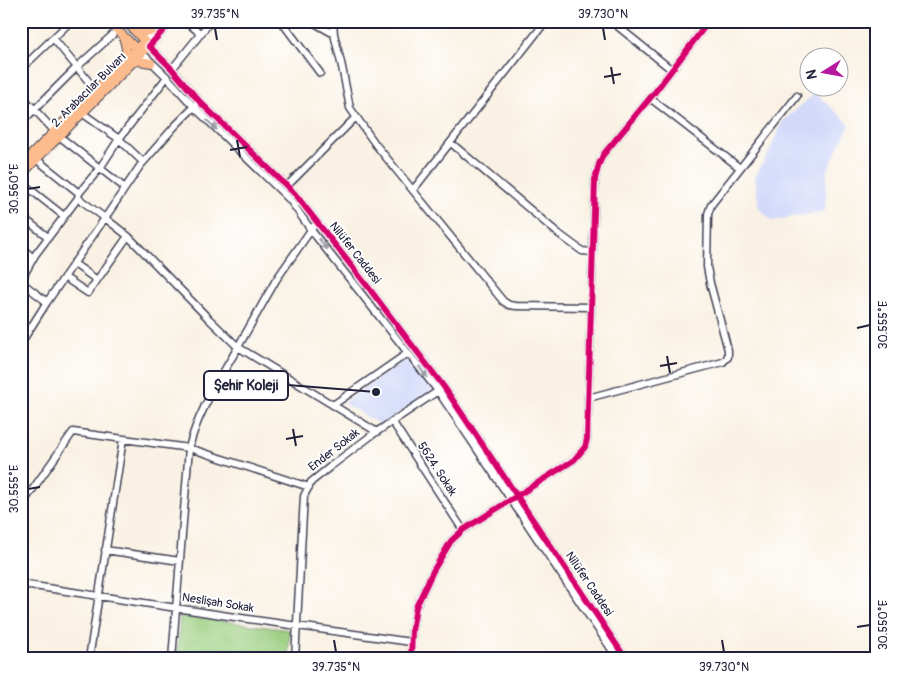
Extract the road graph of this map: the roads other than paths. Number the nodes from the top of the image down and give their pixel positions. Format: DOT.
graph roads {
  1 [pos="71,21"];
  2 [pos="108,21"];
  3 [pos="125,21"];
  4 [pos="164,21"];
  5 [pos="172,21"];
  6 [pos="186,21"];
  7 [pos="211,21"];
  8 [pos="280,21"];
  9 [pos="310,21"];
  10 [pos="333,21"];
  11 [pos="546,21"];
  12 [pos="611,21"];
  13 [pos="709,21"];
  14 [pos="135,31"];
  15 [pos="120,32"];
  16 [pos="156,34"];
  17 [pos="200,34"];
  18 [pos="334,34"];
  19 [pos="52,38"];
  20 [pos="147,43"];
  21 [pos="139,51"];
  22 [pos="158,55"];
  23 [pos="128,62"];
  24 [pos="151,63"];
  25 [pos="77,68"];
  26 [pos="21,69"];
  27 [pos="172,70"];
  28 [pos="672,70"];
  29 [pos="320,73"];
  30 [pos="167,77"];
  31 [pos="94,88"];
  32 [pos="21,95"];
  33 [pos="797,96"];
  34 [pos="650,98"];
  35 [pos="200,102"];
  36 [pos="194,107"];
  37 [pos="35,109"];
  38 [pos="82,113"];
  39 [pos="356,117"];
  40 [pos="21,123"];
  41 [pos="57,133"];
  42 [pos="119,139"];
  43 [pos="451,143"];
  44 [pos="36,159"];
  45 [pos="144,162"];
  46 [pos="21,165"];
  47 [pos="100,168"];
  48 [pos="740,168"];
  49 [pos="21,174"];
  50 [pos="21,182"];
  51 [pos="287,186"];
  52 [pos="125,188"];
  53 [pos="412,190"];
  54 [pos="79,195"];
  55 [pos="21,216"];
  56 [pos="64,216"];
  57 [pos="105,218"];
  58 [pos="317,222"];
  59 [pos="311,230"];
  60 [pos="128,236"];
  61 [pos="48,237"];
  62 [pos="21,248"];
  63 [pos="592,252"];
  64 [pos="33,258"];
  65 [pos="73,263"];
  66 [pos="64,277"];
  67 [pos="97,280"];
  68 [pos="21,281"];
  69 [pos="47,302"];
  70 [pos="591,307"];
  71 [pos="21,343"];
  72 [pos="238,347"];
  73 [pos="408,353"];
  74 [pos="441,389"];
  75 [pos="588,398"];
  76 [pos="333,405"];
  77 [pos="392,421"];
  78 [pos="377,432"];
  79 [pos="123,439"];
  80 [pos="189,448"];
  81 [pos="308,487"];
  82 [pos="514,498"];
  83 [pos="21,506"];
  84 [pos="463,530"];
  85 [pos="105,550"];
  86 [pos="180,561"];
  87 [pos="21,584"];
  88 [pos="98,595"];
  89 [pos="176,608"];
  90 [pos="297,626"];
  91 [pos="411,642"];
  92 [pos="89,659"];
  93 [pos="172,659"];
  94 [pos="295,659"];
  95 [pos="411,659"];
  96 [pos="618,659"];
  97 [pos="626,659"];
  1 -- 19 [label="street"];
  2 -- 15 [label="main road"];
  3 -- 14 [label="main road"];
  4 -- 16 [label="street"];
  5 -- 16 [label="street, 2. Arabacılar Bulvarı"];
  6 -- 17 [label="street"];
  7 -- 17 [label="street"];
  8 -- 29 [label="street"];
  9 -- 18 [label="street"];
  10 -- 18 [label="street"];
  11 -- 43 [label="street"];
  12 -- 28 [label="street"];
  13 -- 28 [label="street"];
  14 -- 16 [label="main road"];
  14 -- 20 [label="main road"];
  15 -- 21 [label="main road"];
  15 -- 23 [label="main road"];
  15 -- 25 [label="street"];
  16 -- 20 [label="street, 2. Arabacılar Bulvarı"];
  16 -- 22 [label="street"];
  17 -- 27 [label="street"];
  18 -- 39 [label="street"];
  19 -- 25 [label="street"];
  19 -- 26 [label="street"];
  20 -- 21 [label="main road, 2. Arabacılar Bulvarı"];
  20 -- 22 [label="street, Nilüfer Caddesi"];
  21 -- 23 [label="main road, 2. Arabacılar Bulvarı"];
  21 -- 24 [label="street"];
  22 -- 27 [label="street, Nilüfer Caddesi"];
  23 -- 24 [label="main road"];
  23 -- 38 [label="main road, 2. Arabacılar Bulvarı"];
  23 -- 41 [label="main road"];
  24 -- 30 [label="street"];
  25 -- 31 [label="street"];
  25 -- 37 [label="street"];
  27 -- 35 [label="street, Nilüfer Caddesi"];
  28 -- 34 [label="street"];
  30 -- 36 [label="street"];
  30 -- 42 [label="street"];
  32 -- 37 [label="street"];
  33 -- 48 [label="street"];
  34 -- 48 [label="street"];
  34 -- 63 [label="street"];
  35 -- 36 [label="street"];
  35 -- 51 [label="street, Nilüfer Caddesi"];
  36 -- 45 [label="street"];
  36 -- 59 [label="street, one-way"];
  37 -- 40 [label="street"];
  37 -- 41 [label="street"];
  38 -- 41 [label="main road, 2. Arabacılar Bulvarı"];
  38 -- 42 [label="street"];
  39 -- 51 [label="street"];
  39 -- 53 [label="street"];
  41 -- 44 [label="main road, 2. Arabacılar Bulvarı"];
  41 -- 46 [label="main road"];
  41 -- 47 [label="street"];
  42 -- 45 [label="street"];
  42 -- 47 [label="street"];
  43 -- 53 [label="street"];
  43 -- 63 [label="street"];
  44 -- 49 [label="main road, 2. Arabacılar Bulvarı"];
  44 -- 54 [label="street"];
  45 -- 52 [label="street"];
  47 -- 52 [label="street"];
  47 -- 54 [label="street"];
  48 -- 75 [label="street"];
  50 -- 56 [label="street"];
  51 -- 58 [label="street, Nilüfer Caddesi"];
  52 -- 57 [label="street"];
  53 -- 70 [label="street"];
  54 -- 56 [label="street"];
  54 -- 57 [label="street"];
  55 -- 61 [label="street"];
  56 -- 61 [label="street"];
  57 -- 60 [label="street"];
  57 -- 65 [label="street"];
  58 -- 59 [label="street"];
  58 -- 74 [label="street, Nilüfer Caddesi"];
  59 -- 72 [label="street"];
  59 -- 73 [label="street, one-way"];
  60 -- 67 [label="street"];
  60 -- 72 [label="street"];
  61 -- 64 [label="street"];
  62 -- 64 [label="street"];
  63 -- 70 [label="street"];
  64 -- 68 [label="street"];
  65 -- 66 [label="street"];
  65 -- 67 [label="street"];
  66 -- 67 [label="street"];
  66 -- 69 [label="street"];
  68 -- 69 [label="street"];
  69 -- 71 [label="street"];
  70 -- 75 [label="street"];
  72 -- 76 [label="street"];
  72 -- 80 [label="street"];
  73 -- 74 [label="street, one-way"];
  73 -- 76 [label="street"];
  74 -- 77 [label="street, Ender Sokak"];
  74 -- 82 [label="street, Nilüfer Caddesi"];
  75 -- 82 [label="street"];
  76 -- 78 [label="street"];
  77 -- 78 [label="street, Ender Sokak"];
  77 -- 84 [label="street, 5624. Sokak"];
  78 -- 81 [label="street, Ender Sokak"];
  79 -- 80 [label="street"];
  79 -- 83 [label="street"];
  79 -- 85 [label="street"];
  80 -- 81 [label="street"];
  80 -- 86 [label="street"];
  81 -- 90 [label="street, Ender Sokak"];
  82 -- 84 [label="street"];
  82 -- 96 [label="street"];
  82 -- 97 [label="street, Nilüfer Caddesi"];
  84 -- 91 [label="street"];
  85 -- 86 [label="street"];
  85 -- 88 [label="street"];
  86 -- 89 [label="street"];
  87 -- 88 [label="street, Neslişah Sokak"];
  88 -- 89 [label="street, Neslişah Sokak"];
  88 -- 92 [label="street"];
  89 -- 90 [label="street, Neslişah Sokak"];
  89 -- 93 [label="street"];
  90 -- 91 [label="street, Neslişah Sokak"];
  90 -- 94 [label="street, Ender Sokak"];
  91 -- 95 [label="street"];
}
